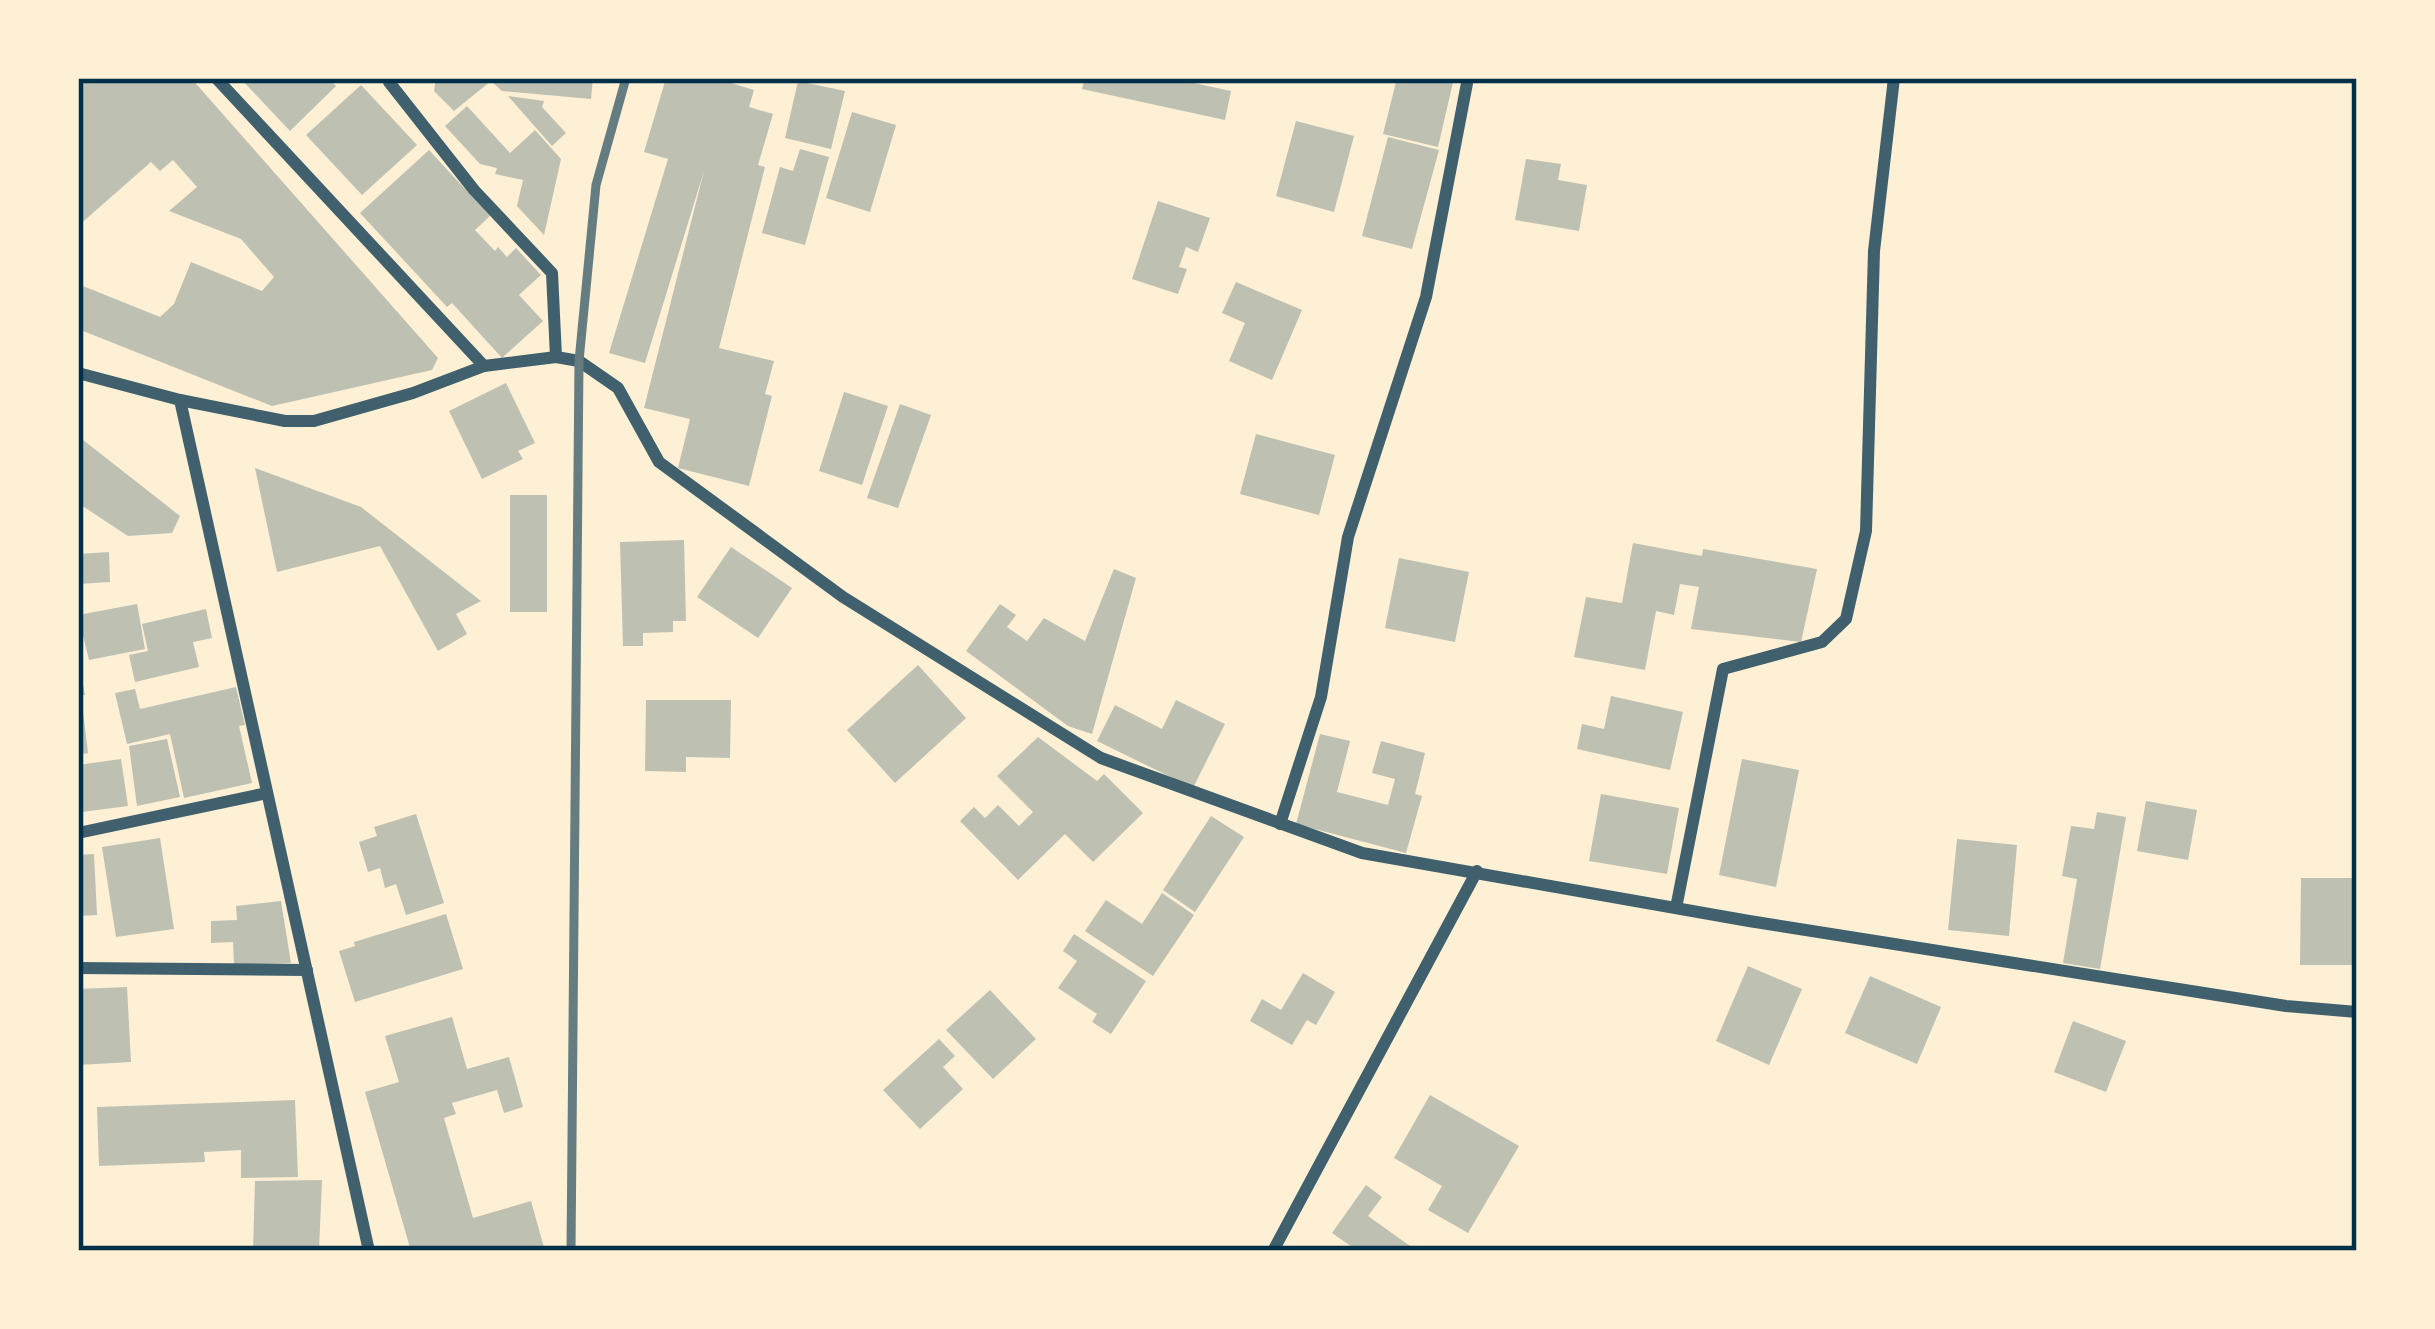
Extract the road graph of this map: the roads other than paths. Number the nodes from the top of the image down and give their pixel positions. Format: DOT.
graph roads {
  1 [pos="216,78"];
  2 [pos="1468,78"];
  3 [pos="1894,78"];
  4 [pos="388,82"];
  5 [pos="556,357"];
  6 [pos="484,366"];
  7 [pos="78,373"];
  8 [pos="180,400"];
  9 [pos="267,793"];
  10 [pos="1280,824"];
  11 [pos="78,833"];
  12 [pos="1477,872"];
  13 [pos="1676,908"];
  14 [pos="78,968"];
  15 [pos="307,970"];
  16 [pos="2357,1012"];
  17 [pos="369,1251"];
  18 [pos="1273,1251"];
  1 -- 6 [label="street"];
  2 -- 10 [label="street"];
  3 -- 13 [label="street"];
  4 -- 5 [label="street"];
  5 -- 6 [label="street"];
  5 -- 10 [label="street"];
  6 -- 8 [label="street"];
  7 -- 8 [label="street"];
  8 -- 9 [label="street"];
  9 -- 11 [label="street"];
  9 -- 15 [label="street"];
  10 -- 12 [label="street"];
  12 -- 13 [label="street"];
  12 -- 18 [label="street"];
  13 -- 16 [label="street"];
  14 -- 15 [label="street"];
  15 -- 17 [label="street"];
}
